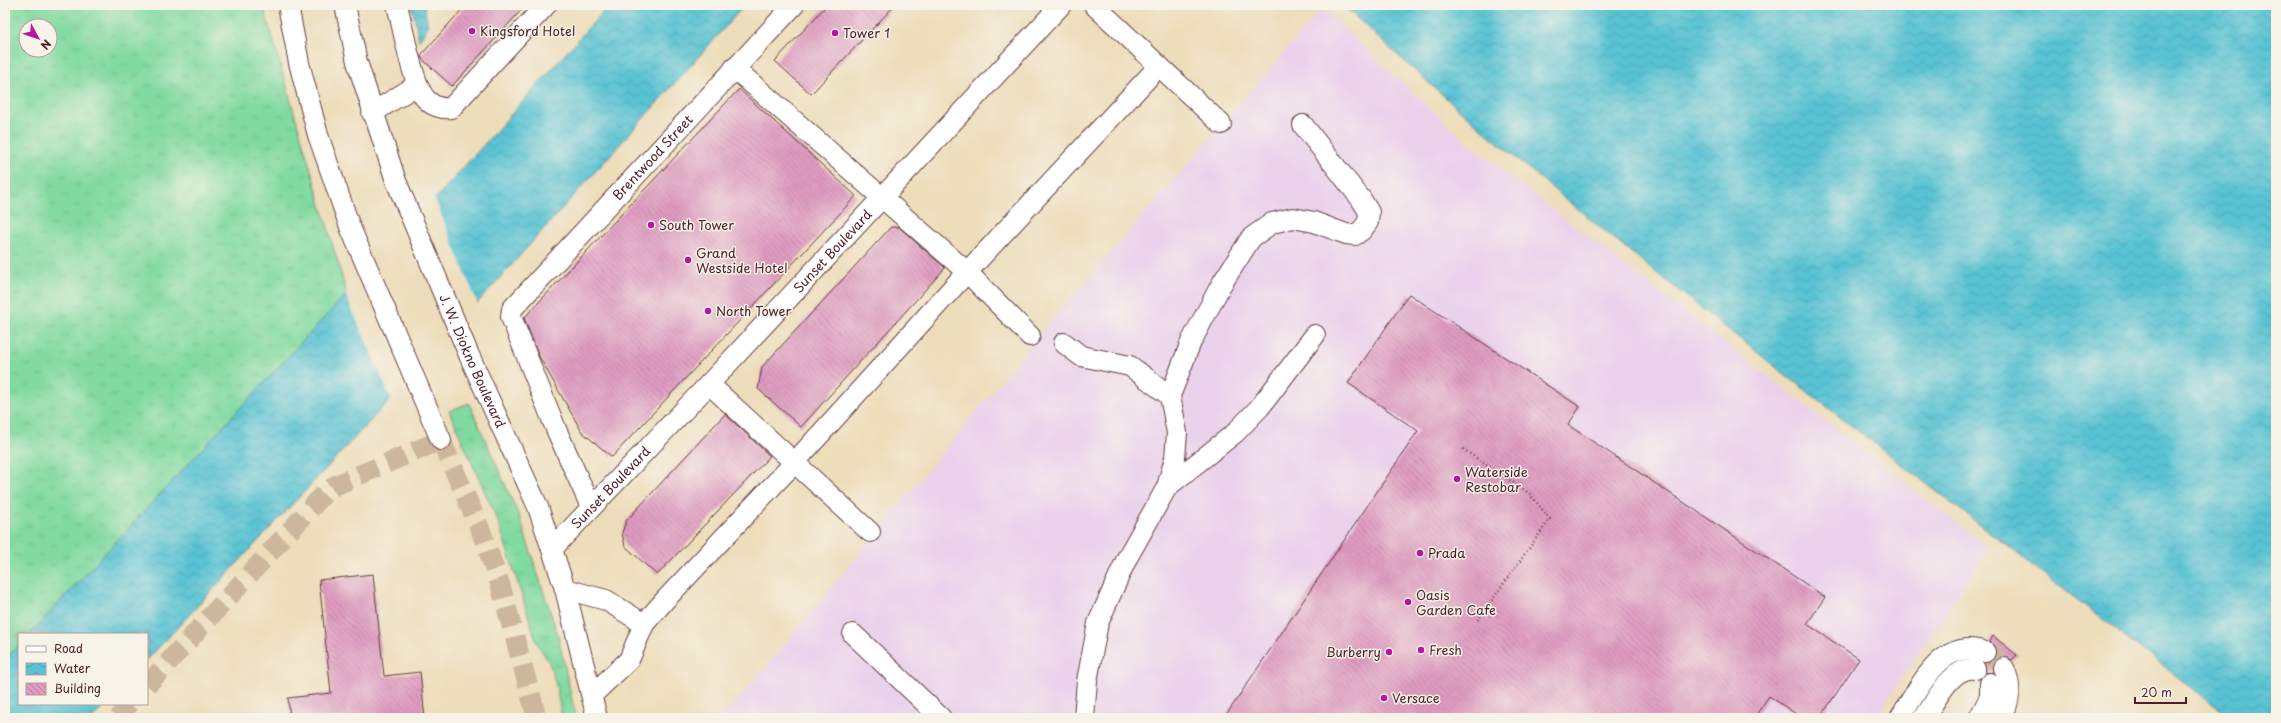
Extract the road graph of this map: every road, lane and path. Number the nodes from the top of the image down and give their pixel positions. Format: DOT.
graph roads {
  1 [pos="288,5"];
  2 [pos="345,5"];
  3 [pos="397,5"];
  4 [pos="546,5"];
  5 [pos="794,5"];
  6 [pos="1061,5"];
  7 [pos="1094,5"];
  8 [pos="1158,66"];
  9 [pos="734,68"];
  10 [pos="417,86"];
  11 [pos="372,113"];
  12 [pos="1221,124"];
  13 [pos="1303,125"];
  14 [pos="881,198"];
  15 [pos="967,272"];
  16 [pos="1315,335"];
  17 [pos="1030,336"];
  18 [pos="1064,343"];
  19 [pos="709,384"];
  20 [pos="1170,396"];
  21 [pos="441,440"];
  22 [pos="1463,450"];
  23 [pos="795,462"];
  24 [pos="1167,487"];
  25 [pos="591,507"];
  26 [pos="870,532"];
  27 [pos="552,549"];
  28 [pos="565,589"];
  29 [pos="1476,621"];
  30 [pos="644,624"];
  31 [pos="853,634"];
  32 [pos="1980,660"];
  33 [pos="1997,676"];
  34 [pos="592,695"];
  35 [pos="597,718"];
  36 [pos="941,718"];
  37 [pos="1084,718"];
  38 [pos="1900,718"];
  39 [pos="1909,718"];
  40 [pos="1924,718"];
  41 [pos="1979,718"];
  42 [pos="1989,718"];
  43 [pos="2001,718"];
  1 -- 21 [label="street"];
  2 -- 11 [label="street, J. W. Diokno Boulevard"];
  3 -- 10 [label="street"];
  4 -- 10 [label="street"];
  5 -- 9 [label="street, Brentwood Street"];
  6 -- 14 [label="street, Sunset Boulevard"];
  7 -- 8 [label="street"];
  8 -- 12 [label="street"];
  8 -- 15 [label="street"];
  9 -- 14 [label="street"];
  9 -- 25 [label="street, Brentwood Street"];
  10 -- 11 [label="street"];
  11 -- 27 [label="street, J. W. Diokno Boulevard"];
  13 -- 20 [label="street"];
  14 -- 15 [label="street"];
  14 -- 19 [label="street, Sunset Boulevard"];
  15 -- 17 [label="street"];
  15 -- 23 [label="street"];
  16 -- 24 [label="street"];
  18 -- 20 [label="street"];
  19 -- 23 [label="street"];
  19 -- 25 [label="street, Sunset Boulevard"];
  20 -- 24 [label="street"];
  22 -- 29 [label="path"];
  23 -- 26 [label="street"];
  23 -- 30 [label="street"];
  24 -- 37 [label="street"];
  25 -- 27 [label="street, Sunset Boulevard"];
  27 -- 28 [label="street, J. W. Diokno Boulevard"];
  28 -- 30 [label="street"];
  28 -- 34 [label="street, J. W. Diokno Boulevard"];
  30 -- 34 [label="street"];
  31 -- 36 [label="street"];
  32 -- 38 [label="street"];
  32 -- 39 [label="street"];
  32 -- 40 [label="street"];
  33 -- 41 [label="street"];
  33 -- 42 [label="street"];
  33 -- 43 [label="street"];
  34 -- 35 [label="street, J. W. Diokno Boulevard"];
}
